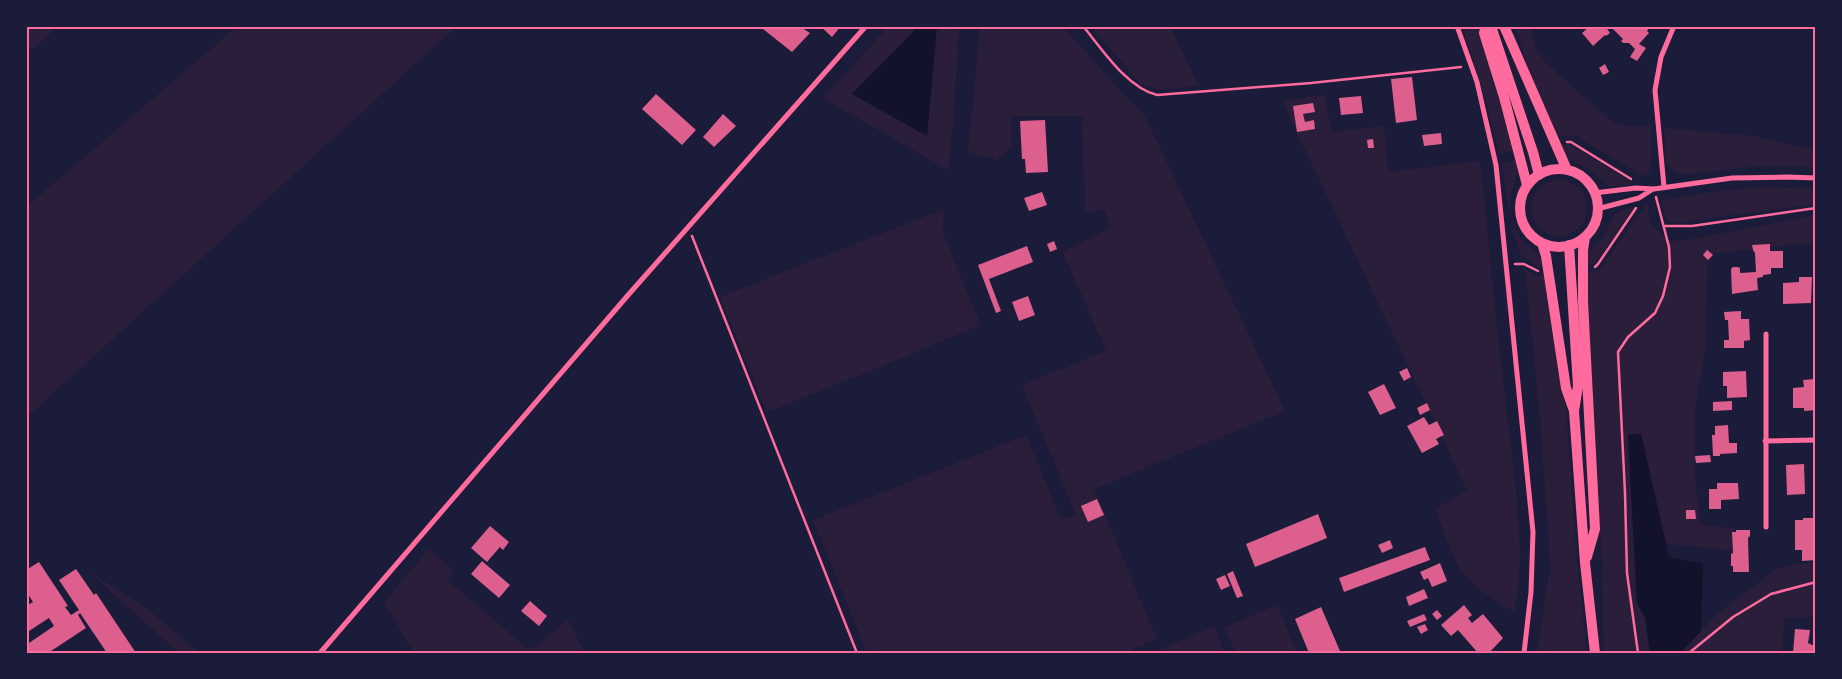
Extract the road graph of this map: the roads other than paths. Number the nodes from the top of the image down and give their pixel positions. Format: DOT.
graph roads {
  1 [pos="866,26"];
  2 [pos="1457,26"];
  3 [pos="1486,26"];
  4 [pos="1492,26"];
  5 [pos="1504,26"];
  6 [pos="1674,26"];
  7 [pos="1567,170"];
  8 [pos="1539,175"];
  9 [pos="1816,178"];
  10 [pos="1528,185"];
  11 [pos="1664,187"];
  12 [pos="1654,189"];
  13 [pos="1594,193"];
  14 [pos="1597,209"];
  15 [pos="1585,237"];
  16 [pos="1542,243"];
  17 [pos="1569,245"];
  18 [pos="1766,334"];
  19 [pos="1574,410"];
  20 [pos="1816,440"];
  21 [pos="1765,441"];
  22 [pos="1766,528"];
  23 [pos="1585,563"];
  24 [pos="320,653"];
  25 [pos="1524,653"];
  26 [pos="1595,653"];
  1 -- 24 [label="street"];
  2 -- 25 [label="street"];
  3 -- 10 [label="main road"];
  4 -- 8 [label="main road"];
  5 -- 7 [label="main road"];
  6 -- 11 [label="street"];
  7 -- 8 [label="main road"];
  7 -- 13 [label="main road"];
  8 -- 10 [label="main road"];
  9 -- 11 [label="street"];
  10 -- 16 [label="main road"];
  11 -- 12 [label="street"];
  12 -- 13 [label="street"];
  12 -- 14 [label="street"];
  13 -- 14 [label="main road"];
  14 -- 15 [label="main road"];
  15 -- 17 [label="main road"];
  15 -- 23 [label="main road"];
  16 -- 17 [label="main road"];
  16 -- 19 [label="main road"];
  17 -- 19 [label="main road"];
  18 -- 21 [label="street"];
  19 -- 23 [label="main road"];
  20 -- 21 [label="street"];
  21 -- 22 [label="street"];
  23 -- 26 [label="main road"];
}
